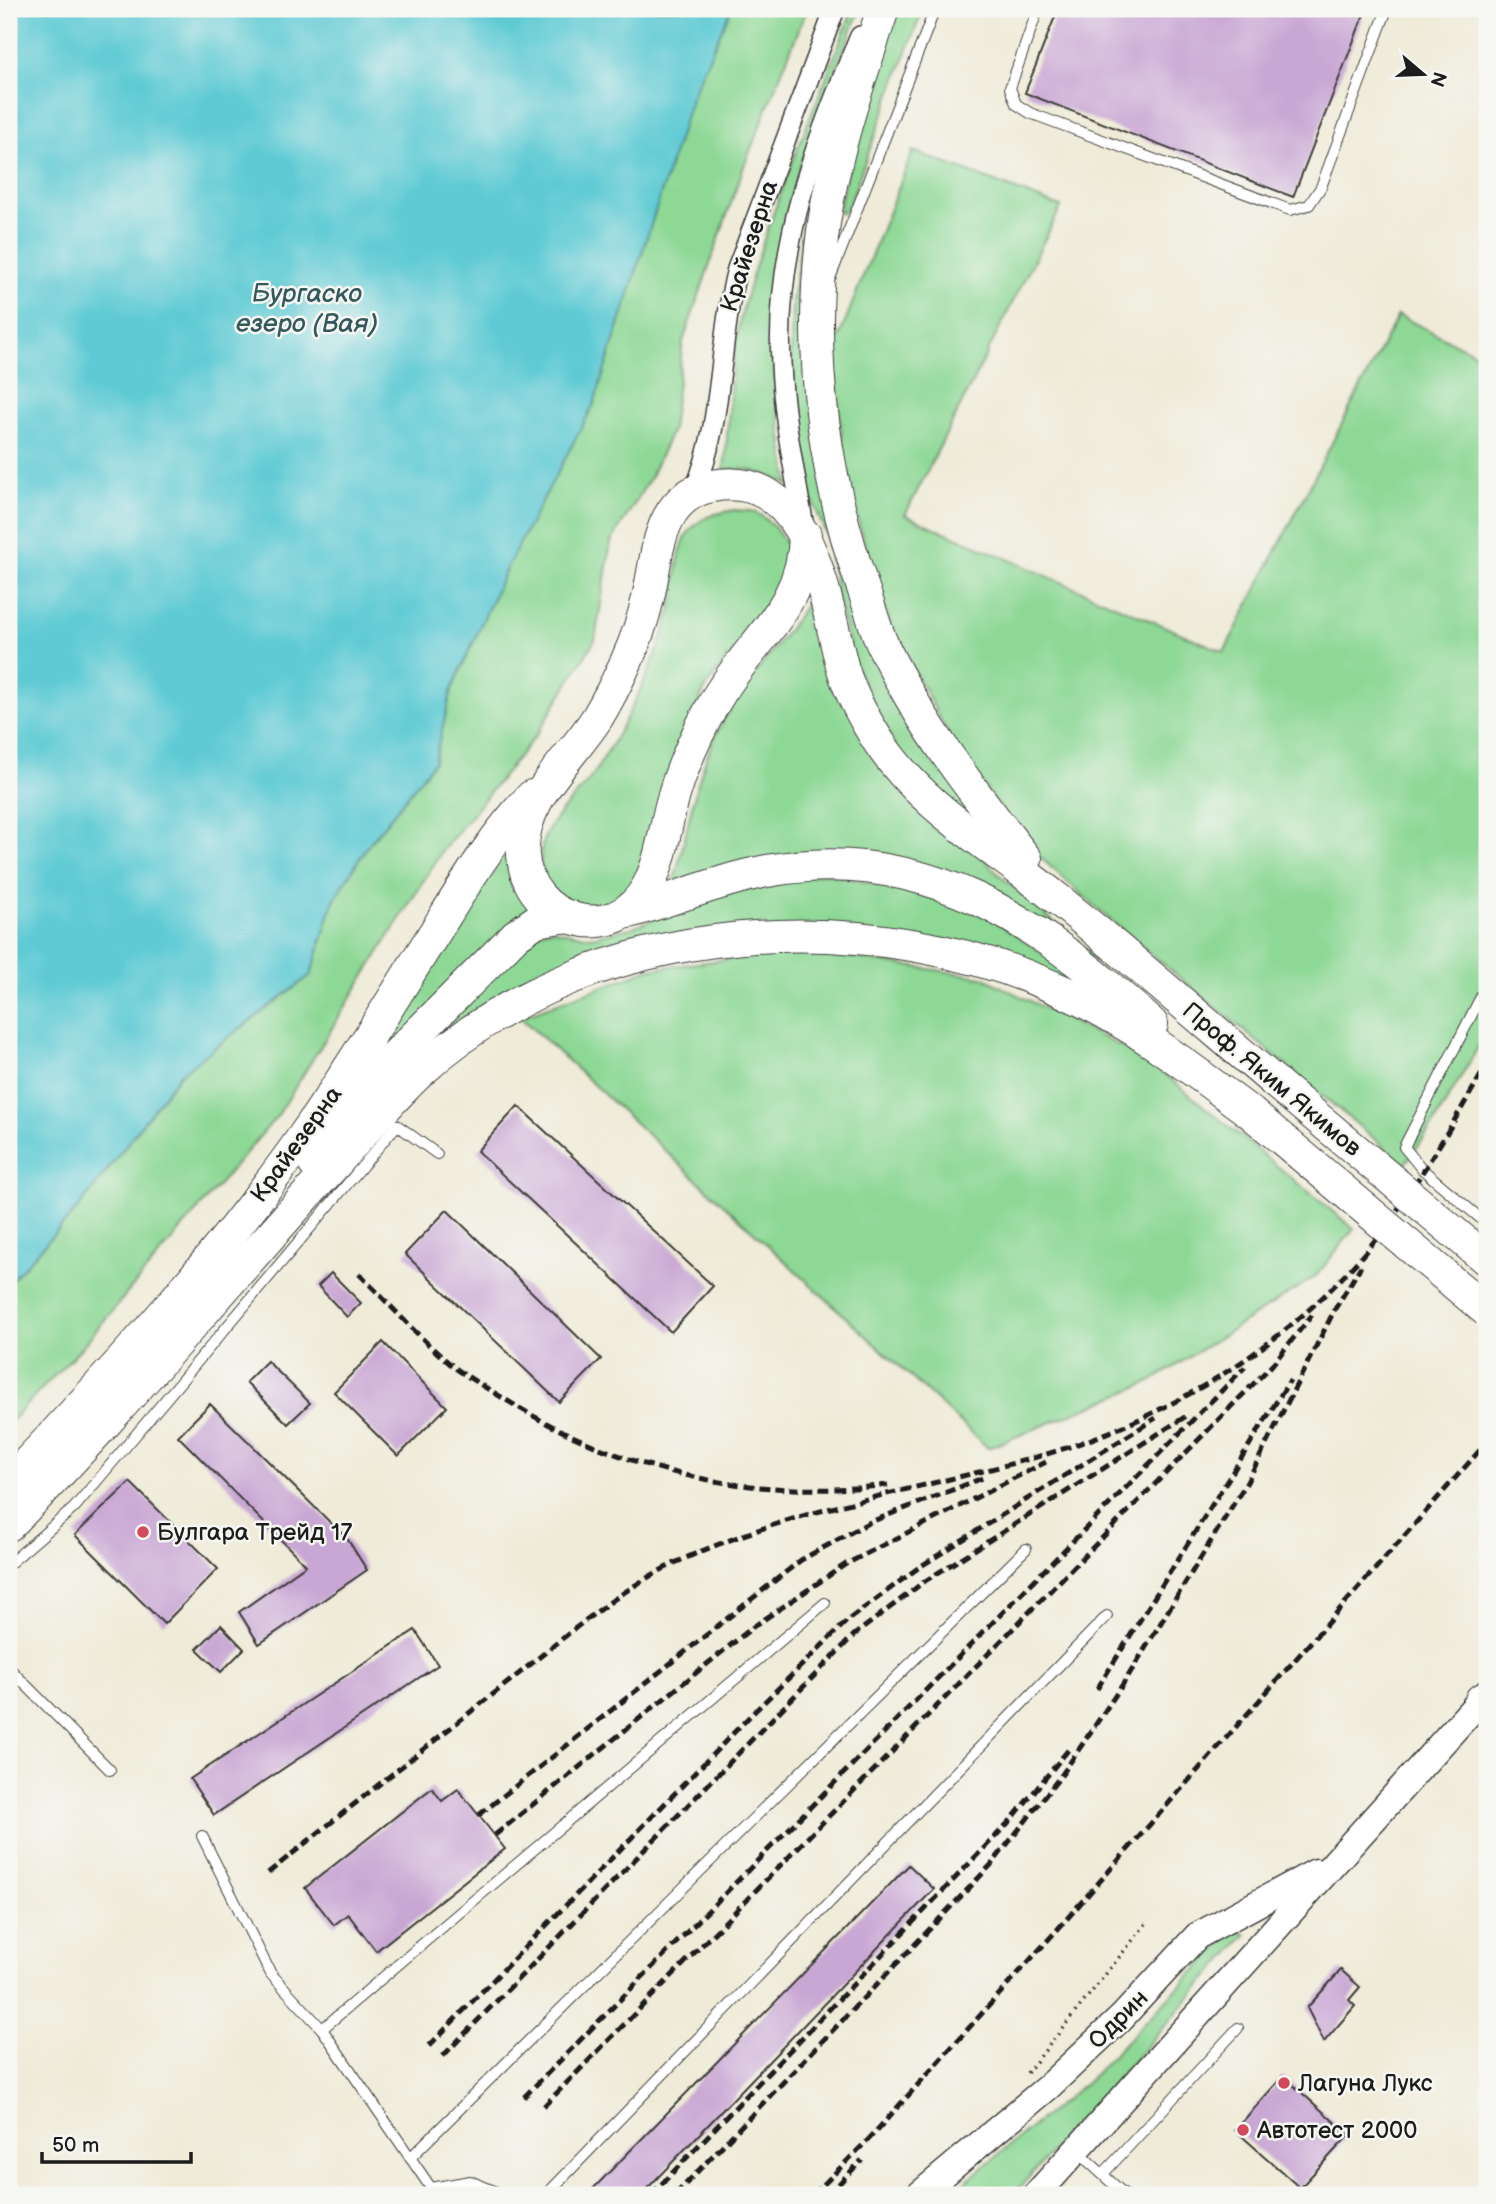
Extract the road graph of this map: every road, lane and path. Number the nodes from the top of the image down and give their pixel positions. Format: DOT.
graph roads {
  1 [pos="835,9"];
  2 [pos="871,9"];
  3 [pos="883,9"];
  4 [pos="935,9"];
  5 [pos="1038,9"];
  6 [pos="1387,9"];
  7 [pos="817,313"];
  8 [pos="694,491"];
  9 [pos="805,535"];
  10 [pos="548,779"];
  11 [pos="1057,898"];
  12 [pos="629,912"];
  13 [pos="568,916"];
  14 [pos="1487,985"];
  15 [pos="1251,1113"];
  16 [pos="437,1154"];
  17 [pos="1487,1224"];
  18 [pos="1487,1260"];
  19 [pos="240,1267"];
  20 [pos="1487,1311"];
  21 [pos="9,1482"];
  22 [pos="9,1525"];
  23 [pos="1026,1549"];
  24 [pos="9,1564"];
  25 [pos="825,1603"];
  26 [pos="1107,1616"];
  27 [pos="9,1668"];
  28 [pos="1485,1697"];
  29 [pos="110,1770"];
  30 [pos="202,1836"];
  31 [pos="1332,1864"];
  32 [pos="1148,1921"];
  33 [pos="1238,2028"];
  34 [pos="322,2029"];
  35 [pos="1020,2082"];
  36 [pos="1076,2150"];
  37 [pos="410,2158"];
  38 [pos="1103,2174"];
  39 [pos="429,2192"];
  40 [pos="1121,2194"];
  41 [pos="504,2195"];
  42 [pos="546,2195"];
  43 [pos="919,2195"];
  44 [pos="1035,2195"];
  1 -- 8 [label="street, Крайезерна"];
  2 -- 9 [label="street"];
  3 -- 7 [label="highway"];
  4 -- 7 [label="lane"];
  5 -- 6 [label="lane"];
  7 -- 11 [label="highway"];
  8 -- 9 [label="highway"];
  8 -- 10 [label="highway"];
  9 -- 11 [label="highway"];
  9 -- 12 [label="highway"];
  10 -- 13 [label="highway"];
  10 -- 21 [label="highway, Крайезерна"];
  11 -- 18 [label="highway, Проф. Яким Якимов, bridge"];
  12 -- 13 [label="highway"];
  12 -- 15 [label="highway"];
  13 -- 19 [label="highway"];
  14 -- 17 [label="lane"];
  15 -- 19 [label="highway"];
  15 -- 20 [label="highway, Проф. Яким Якимов, bridge"];
  16 -- 24 [label="lane"];
  19 -- 22 [label="highway"];
  23 -- 37 [label="lane"];
  25 -- 34 [label="lane"];
  26 -- 42 [label="lane"];
  27 -- 29 [label="lane"];
  28 -- 31 [label="main road, Одрин"];
  30 -- 34 [label="lane"];
  31 -- 36 [label="main road, Одрин"];
  31 -- 43 [label="main road, Одрин"];
  32 -- 35 [label="path"];
  33 -- 38 [label="lane"];
  34 -- 37 [label="lane"];
  36 -- 38 [label="lane"];
  36 -- 44 [label="main road, Одрин"];
  37 -- 39 [label="lane"];
  38 -- 40 [label="lane"];
  39 -- 41 [label="lane"];
}
